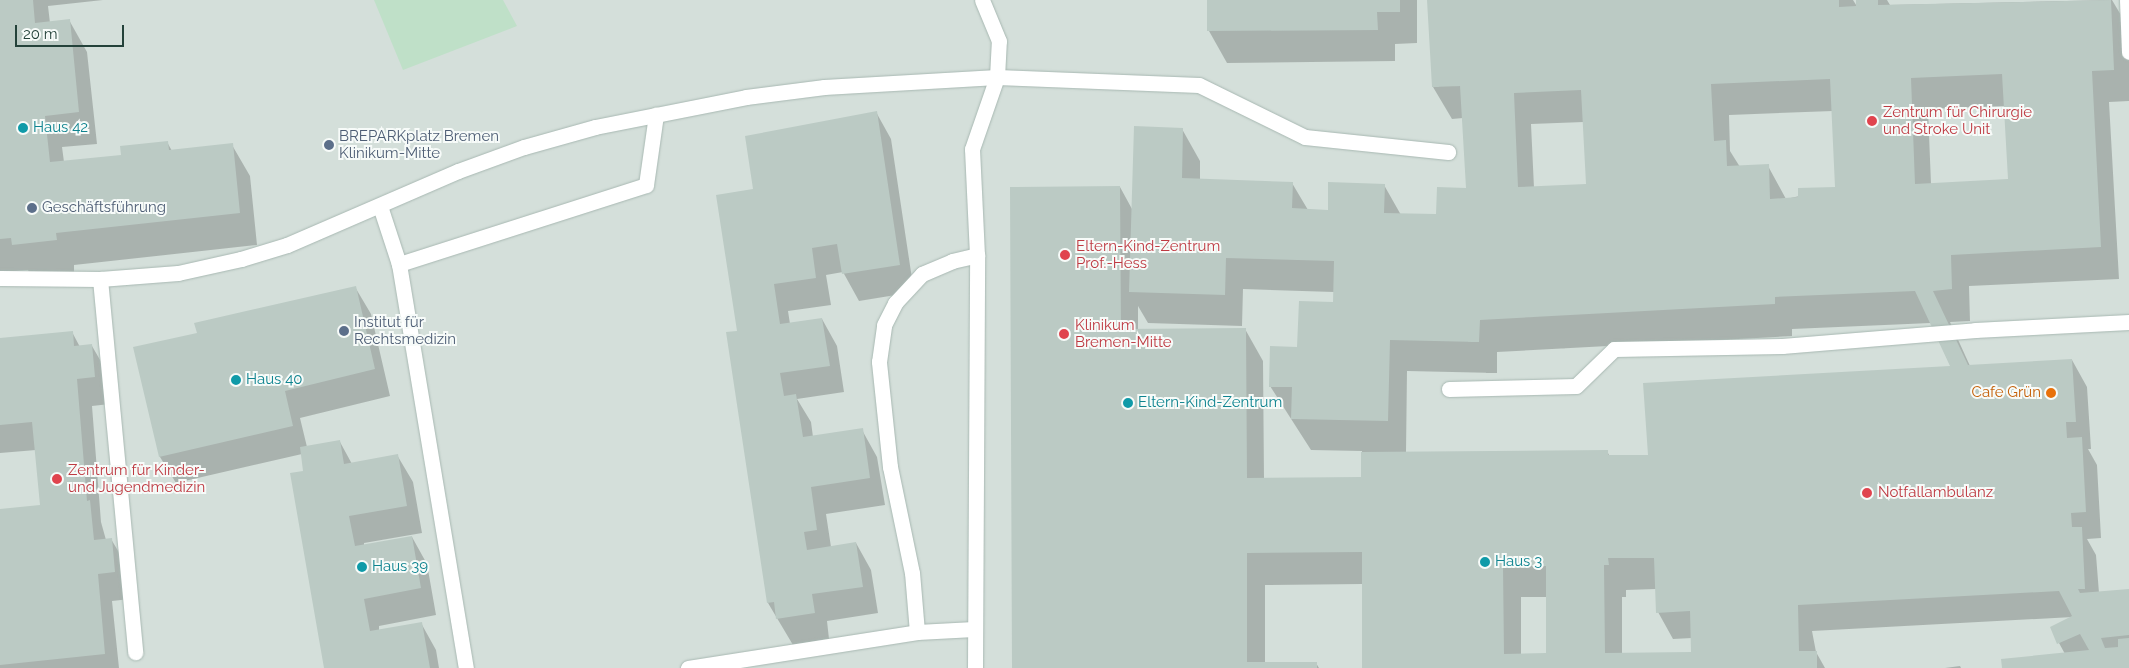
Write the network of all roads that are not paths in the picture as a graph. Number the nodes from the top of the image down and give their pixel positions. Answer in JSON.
{"nodes":[{"id":1,"x":982,"y":0,"type":"edge"},
{"id":2,"x":2128,"y":0,"type":"edge"},
{"id":3,"x":2129,"y":52,"type":"edge"},
{"id":4,"x":996,"y":77,"type":"junction"},
{"id":5,"x":656,"y":115,"type":"junction"},
{"id":6,"x":1448,"y":152,"type":"dead end"},
{"id":7,"x":380,"y":206,"type":"junction"},
{"id":8,"x":977,"y":255,"type":"junction"},
{"id":9,"x":398,"y":264,"type":"junction"},
{"id":10,"x":0,"y":278,"type":"edge"},
{"id":11,"x":100,"y":279,"type":"junction"},
{"id":12,"x":2129,"y":322,"type":"edge"},
{"id":13,"x":1449,"y":390,"type":"dead end"},
{"id":14,"x":974,"y":629,"type":"junction"},
{"id":15,"x":917,"y":632,"type":"junction"},
{"id":16,"x":135,"y":652,"type":"dead end"},
{"id":17,"x":466,"y":668,"type":"edge"},
{"id":18,"x":688,"y":668,"type":"edge"},
{"id":19,"x":975,"y":668,"type":"edge"}],
"edges":[{"from":1,"to":4,"type":"lane"},
{"from":2,"to":3,"type":"lane"},
{"from":4,"to":5,"type":"lane"},
{"from":4,"to":6,"type":"lane"},
{"from":4,"to":8,"type":"lane"},
{"from":5,"to":7,"type":"lane"},
{"from":5,"to":9,"type":"lane"},
{"from":7,"to":9,"type":"lane"},
{"from":7,"to":11,"type":"lane"},
{"from":8,"to":14,"type":"lane"},
{"from":8,"to":15,"type":"lane"},
{"from":9,"to":17,"type":"lane"},
{"from":10,"to":11,"type":"lane"},
{"from":11,"to":16,"type":"lane"},
{"from":12,"to":13,"type":"lane"},
{"from":14,"to":15,"type":"lane"},
{"from":14,"to":19,"type":"lane"},
{"from":15,"to":18,"type":"lane"}]}
